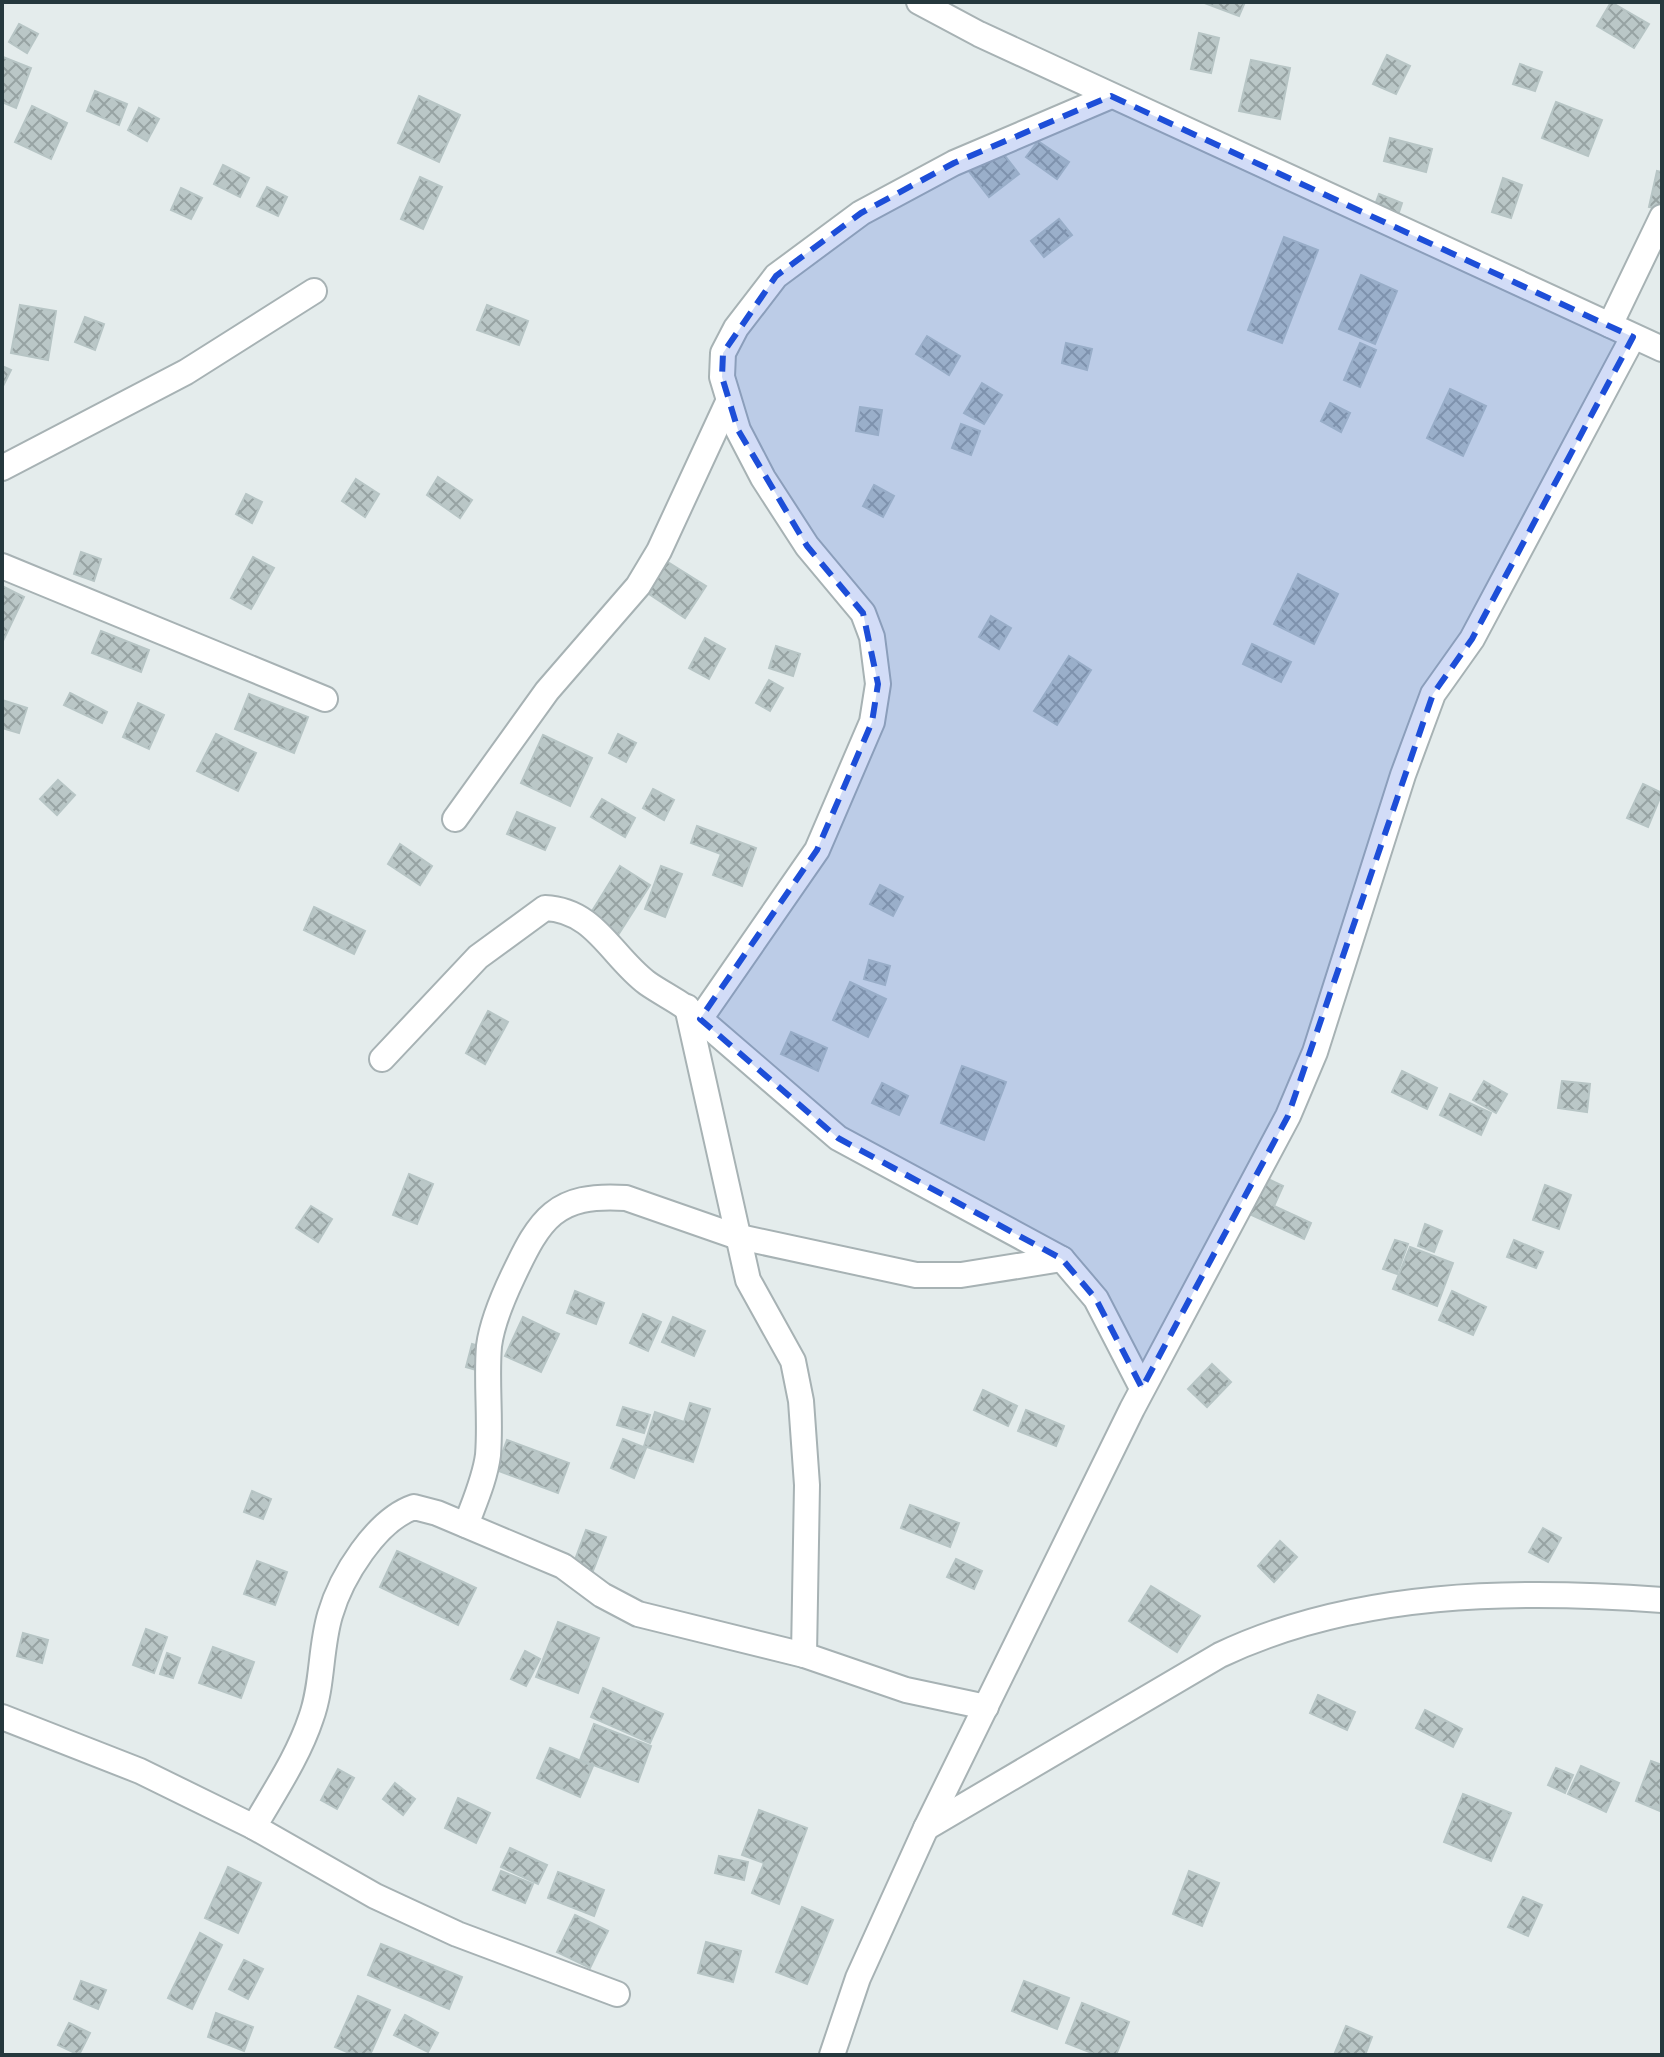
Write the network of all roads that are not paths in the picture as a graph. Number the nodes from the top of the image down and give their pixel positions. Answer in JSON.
{"nodes":[{"id":1,"x":919,"y":2,"type":"edge"},
{"id":2,"x":1111,"y":96,"type":"junction"},
{"id":3,"x":1662,"y":217,"type":"edge"},
{"id":4,"x":314,"y":291,"type":"dead end"},
{"id":5,"x":1610,"y":325,"type":"junction"},
{"id":6,"x":1633,"y":337,"type":"junction"},
{"id":7,"x":1662,"y":349,"type":"edge"},
{"id":8,"x":728,"y":402,"type":"junction"},
{"id":9,"x":2,"y":468,"type":"edge"},
{"id":10,"x":2,"y":566,"type":"edge"},
{"id":11,"x":325,"y":699,"type":"dead end"},
{"id":12,"x":455,"y":819,"type":"dead end"},
{"id":13,"x":694,"y":1013,"type":"junction"},
{"id":14,"x":382,"y":1059,"type":"dead end"},
{"id":15,"x":735,"y":1236,"type":"junction"},
{"id":16,"x":1062,"y":1259,"type":"junction"},
{"id":17,"x":1142,"y":1388,"type":"junction"},
{"id":18,"x":466,"y":1525,"type":"junction"},
{"id":19,"x":1662,"y":1600,"type":"edge"},
{"id":20,"x":804,"y":1655,"type":"junction"},
{"id":21,"x":986,"y":1707,"type":"junction"},
{"id":22,"x":2,"y":1717,"type":"edge"},
{"id":23,"x":254,"y":1827,"type":"junction"},
{"id":24,"x":926,"y":1828,"type":"junction"},
{"id":25,"x":617,"y":1994,"type":"dead end"},
{"id":26,"x":832,"y":2055,"type":"edge"}],
"edges":[{"from":1,"to":2,"type":"street"},
{"from":2,"to":5,"type":"street"},
{"from":2,"to":8,"type":"street"},
{"from":3,"to":5,"type":"street"},
{"from":4,"to":9,"type":"street"},
{"from":5,"to":6,"type":"street"},
{"from":6,"to":7,"type":"street"},
{"from":6,"to":17,"type":"street"},
{"from":8,"to":12,"type":"street"},
{"from":8,"to":13,"type":"street"},
{"from":10,"to":11,"type":"street"},
{"from":13,"to":14,"type":"street"},
{"from":13,"to":15,"type":"street"},
{"from":13,"to":16,"type":"street"},
{"from":15,"to":16,"type":"street"},
{"from":15,"to":18,"type":"street"},
{"from":15,"to":20,"type":"street"},
{"from":16,"to":17,"type":"street"},
{"from":17,"to":21,"type":"street"},
{"from":18,"to":20,"type":"street"},
{"from":18,"to":23,"type":"street"},
{"from":19,"to":24,"type":"street"},
{"from":20,"to":21,"type":"street"},
{"from":21,"to":24,"type":"street"},
{"from":22,"to":23,"type":"street"},
{"from":23,"to":25,"type":"street"},
{"from":24,"to":26,"type":"street"}]}
